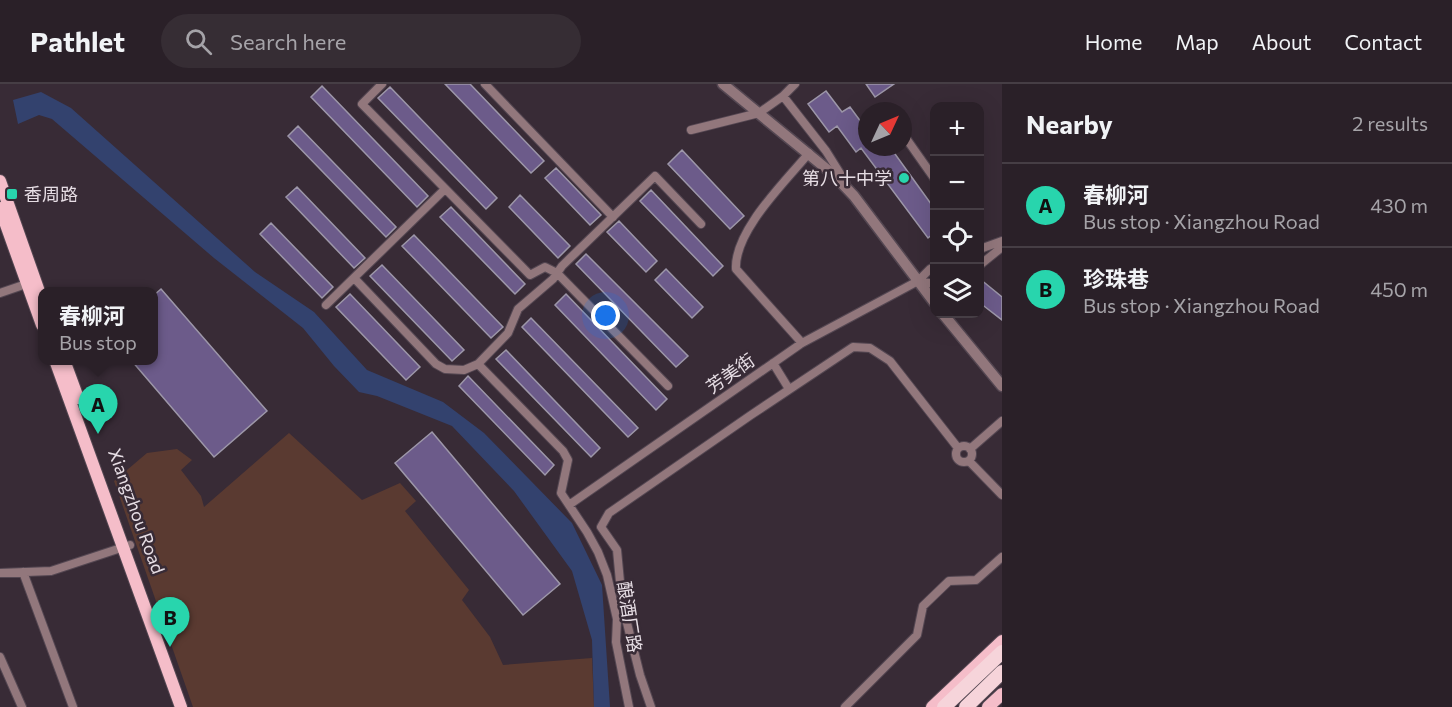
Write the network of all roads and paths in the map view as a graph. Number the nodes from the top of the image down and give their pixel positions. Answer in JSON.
{"nodes":[{"id":1,"x":382,"y":84,"type":"edge"},
{"id":2,"x":485,"y":84,"type":"edge"},
{"id":3,"x":723,"y":84,"type":"edge"},
{"id":4,"x":795,"y":84,"type":"edge"},
{"id":5,"x":783,"y":96,"type":"junction"},
{"id":6,"x":759,"y":113,"type":"junction"},
{"id":7,"x":691,"y":130,"type":"dead end"},
{"id":8,"x":912,"y":147,"type":"edge"},
{"id":9,"x":809,"y":153,"type":"junction"},
{"id":10,"x":930,"y":172,"type":"edge"},
{"id":11,"x":0,"y":182,"type":"edge"},
{"id":12,"x":445,"y":189,"type":"junction"},
{"id":13,"x":854,"y":196,"type":"junction"},
{"id":14,"x":0,"y":208,"type":"edge"},
{"id":15,"x":613,"y":217,"type":"junction"},
{"id":16,"x":701,"y":224,"type":"dead end"},
{"id":17,"x":1002,"y":241,"type":"edge"},
{"id":18,"x":1002,"y":247,"type":"edge"},
{"id":19,"x":984,"y":248,"type":"edge"},
{"id":20,"x":981,"y":264,"type":"edge"},
{"id":21,"x":930,"y":269,"type":"edge"},
{"id":22,"x":557,"y":273,"type":"junction"},
{"id":23,"x":356,"y":279,"type":"junction"},
{"id":24,"x":918,"y":281,"type":"junction"},
{"id":25,"x":31,"y":282,"type":"junction"},
{"id":26,"x":930,"y":283,"type":"edge"},
{"id":27,"x":0,"y":293,"type":"edge"},
{"id":28,"x":38,"y":293,"type":"edge"},
{"id":29,"x":930,"y":297,"type":"edge"},
{"id":30,"x":326,"y":305,"type":"dead end"},
{"id":31,"x":38,"y":309,"type":"edge"},
{"id":32,"x":946,"y":318,"type":"edge"},
{"id":33,"x":802,"y":343,"type":"junction"},
{"id":34,"x":773,"y":363,"type":"junction"},
{"id":35,"x":478,"y":364,"type":"junction"},
{"id":36,"x":57,"y":365,"type":"edge"},
{"id":37,"x":66,"y":365,"type":"edge"},
{"id":38,"x":668,"y":386,"type":"dead end"},
{"id":39,"x":1002,"y":386,"type":"edge"},
{"id":40,"x":789,"y":389,"type":"junction"},
{"id":41,"x":1002,"y":421,"type":"edge"},
{"id":42,"x":958,"y":448,"type":"junction"},
{"id":43,"x":970,"y":449,"type":"junction"},
{"id":44,"x":969,"y":461,"type":"junction"},
{"id":45,"x":1002,"y":495,"type":"edge"},
{"id":46,"x":569,"y":506,"type":"junction"},
{"id":47,"x":127,"y":546,"type":"junction"},
{"id":48,"x":1002,"y":557,"type":"edge"},
{"id":49,"x":23,"y":572,"type":"junction"},
{"id":50,"x":0,"y":573,"type":"edge"},
{"id":51,"x":1002,"y":641,"type":"edge"},
{"id":52,"x":1002,"y":652,"type":"edge"},
{"id":53,"x":0,"y":657,"type":"edge"},
{"id":54,"x":1002,"y":662,"type":"edge"},
{"id":55,"x":1002,"y":672,"type":"edge"},
{"id":56,"x":1002,"y":683,"type":"edge"},
{"id":57,"x":1002,"y":694,"type":"edge"},
{"id":58,"x":22,"y":707,"type":"edge"},
{"id":59,"x":73,"y":707,"type":"edge"},
{"id":60,"x":181,"y":707,"type":"edge"},
{"id":61,"x":189,"y":707,"type":"edge"},
{"id":62,"x":629,"y":707,"type":"edge"},
{"id":63,"x":651,"y":707,"type":"edge"},
{"id":64,"x":845,"y":707,"type":"edge"},
{"id":65,"x":932,"y":707,"type":"edge"},
{"id":66,"x":944,"y":707,"type":"edge"},
{"id":67,"x":955,"y":707,"type":"edge"},
{"id":68,"x":966,"y":707,"type":"edge"},
{"id":69,"x":977,"y":707,"type":"edge"},
{"id":70,"x":988,"y":707,"type":"edge"}],
"edges":[{"from":1,"to":12,"type":"street"},
{"from":2,"to":15,"type":"street"},
{"from":3,"to":6,"type":"street"},
{"from":4,"to":5,"type":"street"},
{"from":5,"to":6,"type":"street"},
{"from":5,"to":13,"type":"street"},
{"from":6,"to":7,"type":"street"},
{"from":6,"to":9,"type":"street"},
{"from":8,"to":10,"type":"street"},
{"from":9,"to":13,"type":"street"},
{"from":9,"to":33,"type":"street"},
{"from":11,"to":25,"type":"main road"},
{"from":12,"to":22,"type":"street"},
{"from":12,"to":23,"type":"street"},
{"from":13,"to":24,"type":"street"},
{"from":14,"to":25,"type":"main road"},
{"from":15,"to":16,"type":"street"},
{"from":15,"to":22,"type":"street"},
{"from":17,"to":19,"type":"street"},
{"from":18,"to":20,"type":"street"},
{"from":21,"to":24,"type":"street","name":"芳美街"},
{"from":22,"to":35,"type":"street"},
{"from":22,"to":38,"type":"street"},
{"from":23,"to":30,"type":"street"},
{"from":23,"to":35,"type":"street"},
{"from":24,"to":26,"type":"street"},
{"from":24,"to":29,"type":"street"},
{"from":24,"to":33,"type":"street","name":"芳美街"},
{"from":25,"to":27,"type":"street"},
{"from":25,"to":28,"type":"main road"},
{"from":25,"to":31,"type":"main road"},
{"from":32,"to":39,"type":"street"},
{"from":33,"to":34,"type":"street","name":"芳美街"},
{"from":34,"to":40,"type":"street"},
{"from":34,"to":46,"type":"street","name":"芳美街"},
{"from":35,"to":46,"type":"street"},
{"from":36,"to":47,"type":"main road","name":"Xiangzhou Road"},
{"from":37,"to":47,"type":"main road","name":"Xiangzhou Road"},
{"from":40,"to":42,"type":"street"},
{"from":40,"to":63,"type":"street"},
{"from":41,"to":43,"type":"street"},
{"from":42,"to":43,"type":"street"},
{"from":42,"to":44,"type":"street"},
{"from":43,"to":44,"type":"street"},
{"from":44,"to":45,"type":"street"},
{"from":46,"to":62,"type":"street","name":"酿酒厂路"},
{"from":47,"to":49,"type":"street"},
{"from":47,"to":60,"type":"main road","name":"Xiangzhou Road"},
{"from":47,"to":61,"type":"main road","name":"Xiangzhou Road"},
{"from":48,"to":64,"type":"street"},
{"from":49,"to":50,"type":"street"},
{"from":49,"to":59,"type":"street"},
{"from":51,"to":65,"type":"main road"},
{"from":52,"to":66,"type":"highway"},
{"from":53,"to":58,"type":"street"},
{"from":54,"to":67,"type":"highway"},
{"from":55,"to":68,"type":"highway"},
{"from":56,"to":69,"type":"highway"},
{"from":57,"to":70,"type":"main road"}]}
